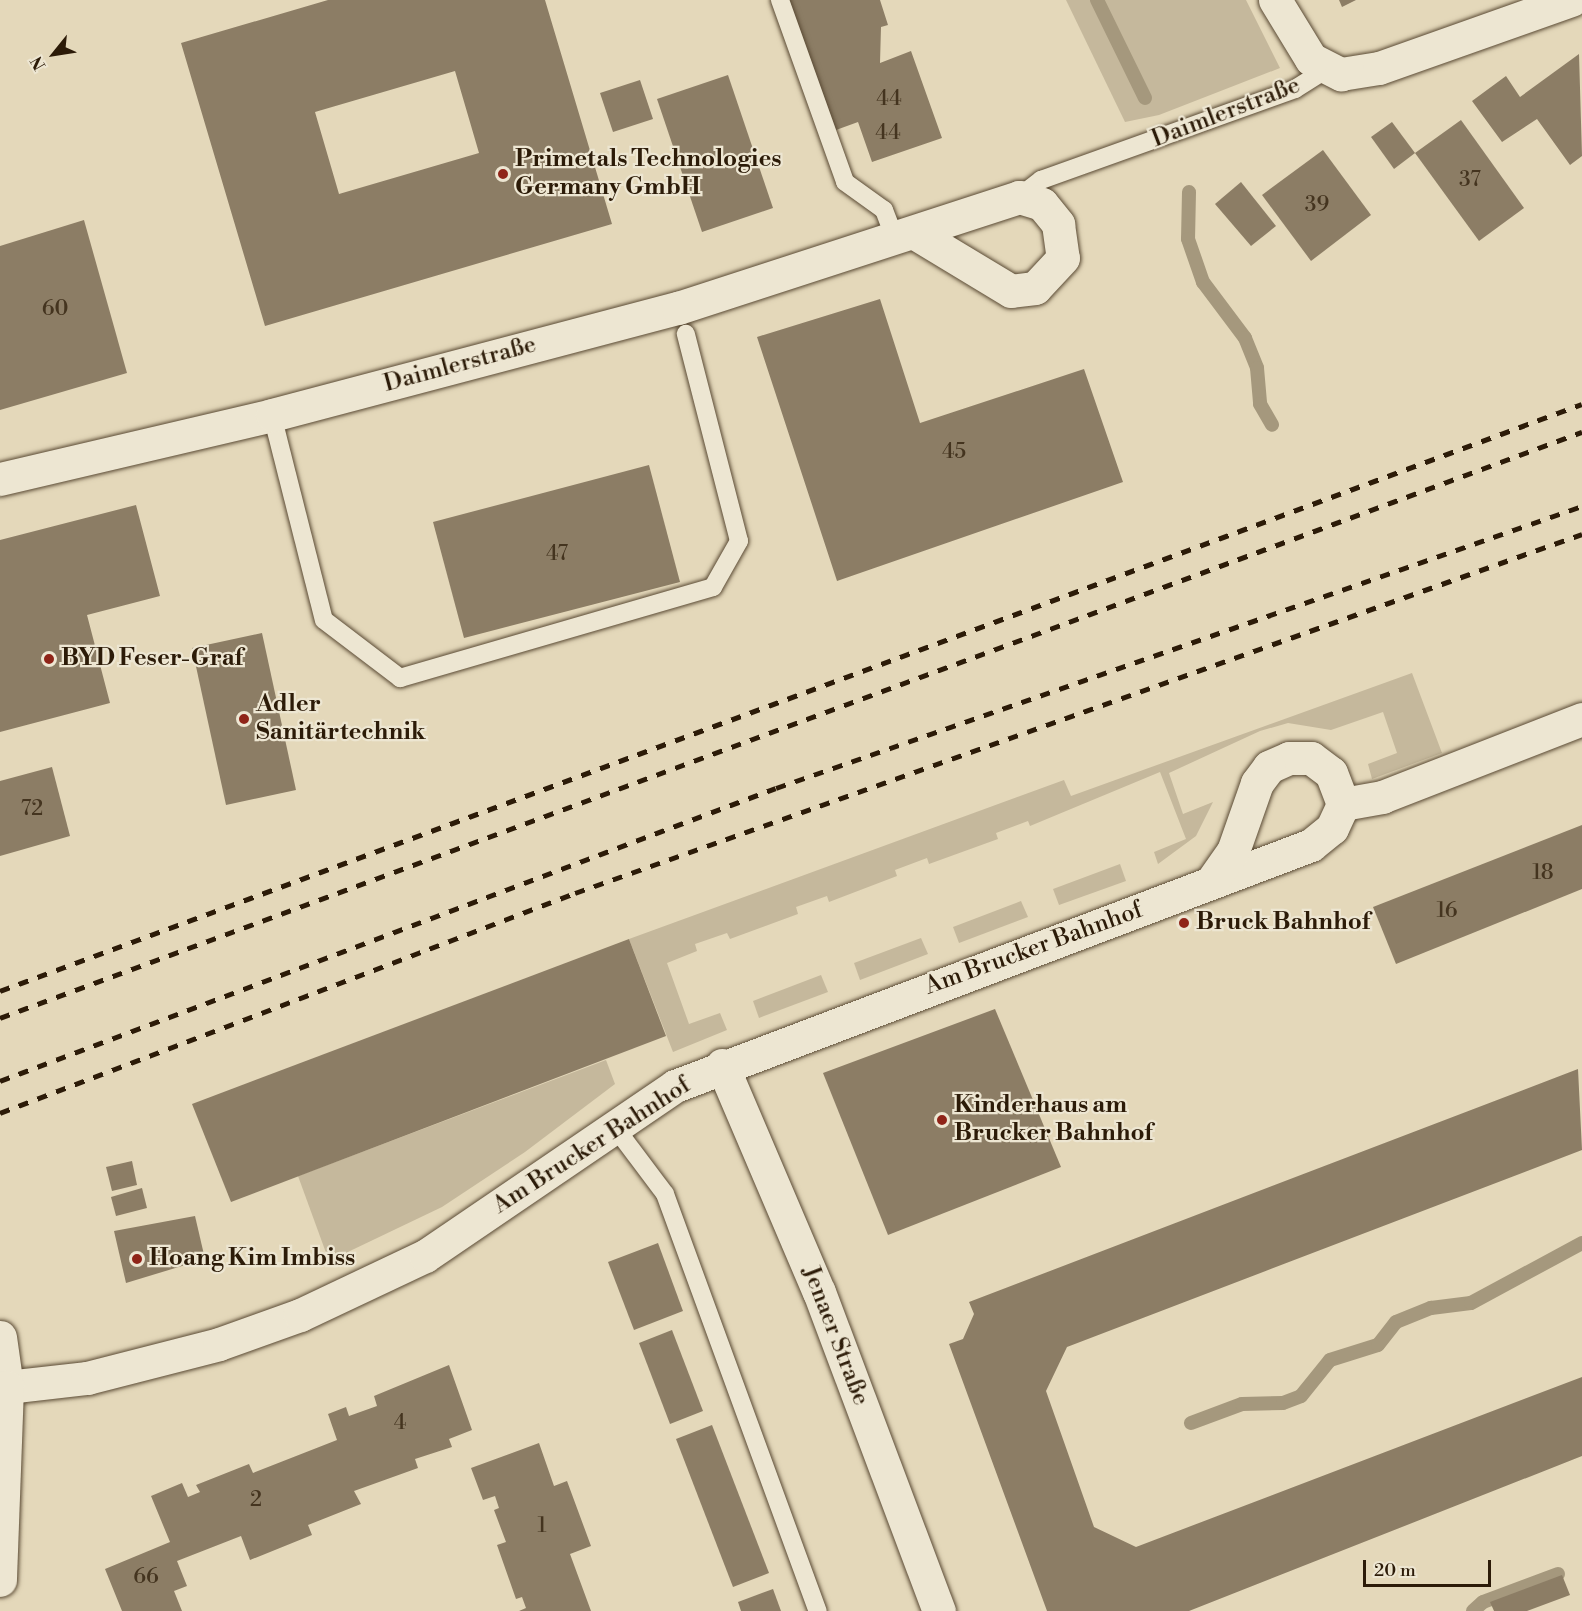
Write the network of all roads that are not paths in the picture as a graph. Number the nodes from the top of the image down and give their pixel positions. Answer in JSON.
{"nodes":[{"id":1,"x":780,"y":0,"type":"edge"},
{"id":2,"x":1275,"y":0,"type":"edge"},
{"id":3,"x":1571,"y":0,"type":"edge"},
{"id":4,"x":1326,"y":70,"type":"junction"},
{"id":5,"x":1019,"y":197,"type":"junction"},
{"id":6,"x":905,"y":236,"type":"junction"},
{"id":7,"x":686,"y":334,"type":"dead end"},
{"id":8,"x":272,"y":415,"type":"junction"},
{"id":9,"x":0,"y":478,"type":"edge"},
{"id":10,"x":1582,"y":719,"type":"edge"},
{"id":11,"x":1342,"y":804,"type":"junction"},
{"id":12,"x":1212,"y":881,"type":"junction"},
{"id":13,"x":722,"y":1065,"type":"junction"},
{"id":14,"x":614,"y":1125,"type":"junction"},
{"id":15,"x":0,"y":1337,"type":"edge"},
{"id":16,"x":7,"y":1387,"type":"junction"},
{"id":17,"x":0,"y":1580,"type":"edge"},
{"id":18,"x":818,"y":1611,"type":"edge"},
{"id":19,"x":939,"y":1611,"type":"edge"}],
"edges":[{"from":1,"to":6,"type":"lane"},
{"from":2,"to":4,"type":"street"},
{"from":3,"to":4,"type":"street","name":"Daimlerstraße"},
{"from":4,"to":5,"type":"lane","name":"Daimlerstraße"},
{"from":5,"to":6,"type":"street","name":"Daimlerstraße"},
{"from":5,"to":6,"type":"street"},
{"from":6,"to":8,"type":"street","name":"Daimlerstraße"},
{"from":7,"to":8,"type":"lane"},
{"from":8,"to":9,"type":"street","name":"Daimlerstraße"},
{"from":10,"to":11,"type":"street"},
{"from":11,"to":12,"type":"street","name":"Am Brucker Bahnhof"},
{"from":11,"to":12,"type":"street"},
{"from":12,"to":13,"type":"street","name":"Am Brucker Bahnhof"},
{"from":13,"to":14,"type":"street","name":"Am Brucker Bahnhof"},
{"from":13,"to":19,"type":"street","name":"Jenaer Straße"},
{"from":14,"to":16,"type":"street","name":"Am Brucker Bahnhof"},
{"from":14,"to":18,"type":"lane"},
{"from":15,"to":16,"type":"street"},
{"from":16,"to":17,"type":"street"}]}
